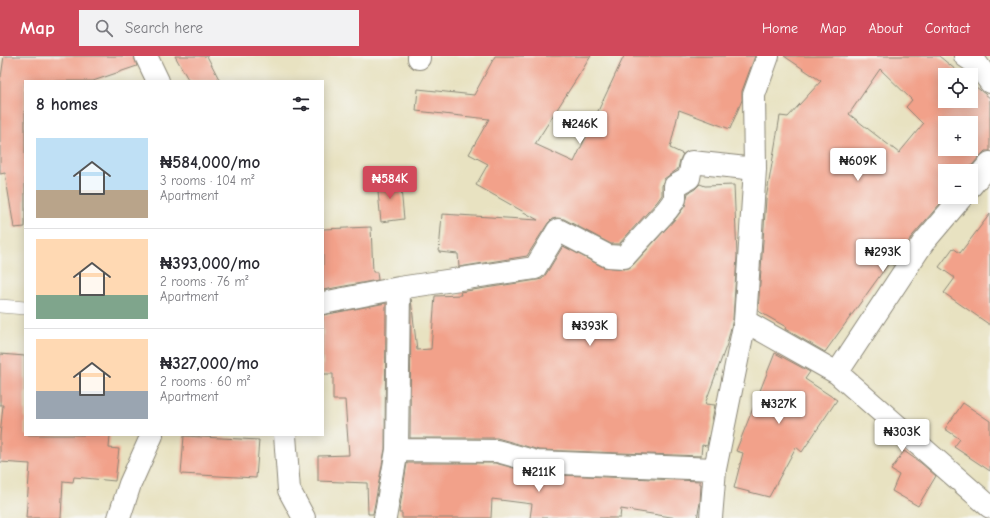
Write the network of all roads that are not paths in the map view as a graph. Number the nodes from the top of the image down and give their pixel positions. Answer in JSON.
{"nodes":[{"id":1,"x":146,"y":56,"type":"edge"},
{"id":2,"x":768,"y":56,"type":"edge"},
{"id":3,"x":975,"y":59,"type":"edge"},
{"id":4,"x":158,"y":80,"type":"edge"},
{"id":5,"x":990,"y":82,"type":"edge"},
{"id":6,"x":990,"y":163,"type":"edge"},
{"id":7,"x":755,"y":169,"type":"junction"},
{"id":8,"x":978,"y":178,"type":"edge"},
{"id":9,"x":956,"y":204,"type":"edge"},
{"id":10,"x":399,"y":288,"type":"junction"},
{"id":11,"x":324,"y":303,"type":"edge"},
{"id":12,"x":0,"y":306,"type":"edge"},
{"id":13,"x":24,"y":308,"type":"edge"},
{"id":14,"x":745,"y":321,"type":"junction"},
{"id":15,"x":837,"y":373,"type":"junction"},
{"id":16,"x":152,"y":436,"type":"edge"},
{"id":17,"x":285,"y":436,"type":"edge"},
{"id":18,"x":397,"y":450,"type":"junction"},
{"id":19,"x":715,"y":469,"type":"junction"},
{"id":20,"x":990,"y":507,"type":"edge"},
{"id":21,"x":119,"y":518,"type":"edge"},
{"id":22,"x":304,"y":518,"type":"edge"},
{"id":23,"x":385,"y":518,"type":"edge"},
{"id":24,"x":711,"y":518,"type":"edge"}],
"edges":[{"from":1,"to":4,"type":"street"},
{"from":2,"to":7,"type":"street"},
{"from":3,"to":5,"type":"street"},
{"from":6,"to":8,"type":"street"},
{"from":7,"to":10,"type":"street"},
{"from":7,"to":14,"type":"street"},
{"from":9,"to":15,"type":"street"},
{"from":10,"to":11,"type":"street"},
{"from":10,"to":18,"type":"street"},
{"from":12,"to":13,"type":"lane"},
{"from":14,"to":15,"type":"street"},
{"from":14,"to":19,"type":"street"},
{"from":15,"to":20,"type":"street"},
{"from":16,"to":21,"type":"street"},
{"from":17,"to":22,"type":"street"},
{"from":18,"to":19,"type":"street"},
{"from":18,"to":23,"type":"street"},
{"from":19,"to":24,"type":"street"}]}
